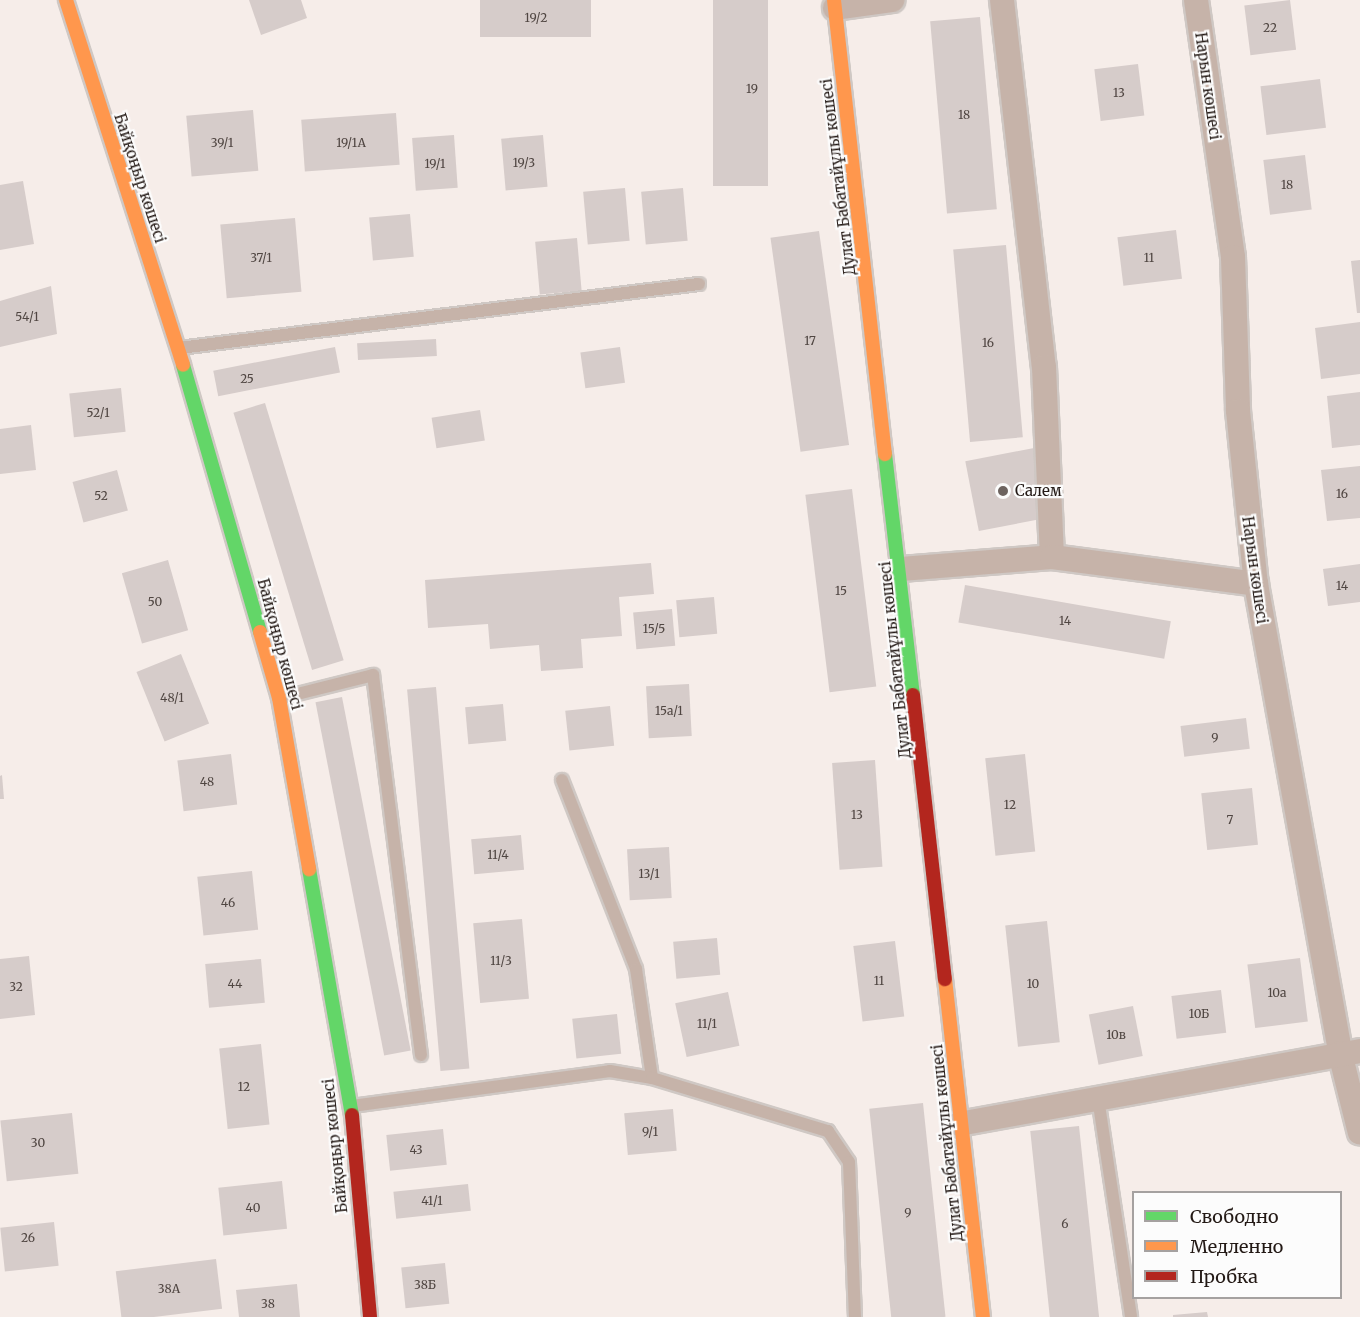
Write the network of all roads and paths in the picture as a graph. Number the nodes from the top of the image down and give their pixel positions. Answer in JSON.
{"nodes":[{"id":1,"x":66,"y":0,"type":"edge"},
{"id":2,"x":892,"y":0,"type":"edge"},
{"id":3,"x":1002,"y":0,"type":"edge"},
{"id":4,"x":1196,"y":0,"type":"edge"},
{"id":5,"x":835,"y":4,"type":"edge"},
{"id":6,"x":699,"y":284,"type":"dead end"},
{"id":7,"x":178,"y":349,"type":"junction"},
{"id":8,"x":1052,"y":557,"type":"junction"},
{"id":9,"x":901,"y":569,"type":"junction"},
{"id":10,"x":1256,"y":584,"type":"junction"},
{"id":11,"x":279,"y":698,"type":"junction"},
{"id":12,"x":562,"y":780,"type":"dead end"},
{"id":13,"x":1350,"y":1052,"type":"edge"},
{"id":14,"x":421,"y":1055,"type":"dead end"},
{"id":15,"x":652,"y":1078,"type":"junction"},
{"id":16,"x":1098,"y":1098,"type":"junction"},
{"id":17,"x":351,"y":1106,"type":"junction"},
{"id":18,"x":959,"y":1124,"type":"junction"},
{"id":19,"x":1360,"y":1133,"type":"edge"},
{"id":20,"x":370,"y":1317,"type":"edge"},
{"id":21,"x":855,"y":1317,"type":"edge"},
{"id":22,"x":983,"y":1317,"type":"edge"},
{"id":23,"x":1131,"y":1317,"type":"edge"}],
"edges":[{"from":1,"to":7,"type":"street","name":"Байқоңыр көшесі"},
{"from":2,"to":5,"type":"street"},
{"from":3,"to":8,"type":"street"},
{"from":4,"to":10,"type":"street","name":"Нарын көшесі"},
{"from":5,"to":9,"type":"street","name":"Дулат Бабатайұлы көшесі"},
{"from":6,"to":7,"type":"lane"},
{"from":7,"to":11,"type":"street","name":"Байқоңыр көшесі"},
{"from":8,"to":9,"type":"street"},
{"from":8,"to":10,"type":"street"},
{"from":9,"to":18,"type":"street","name":"Дулат Бабатайұлы көшесі"},
{"from":10,"to":13,"type":"street","name":"Нарын көшесі"},
{"from":11,"to":14,"type":"lane"},
{"from":11,"to":17,"type":"street","name":"Байқоңыр көшесі"},
{"from":12,"to":15,"type":"lane"},
{"from":13,"to":16,"type":"street"},
{"from":13,"to":19,"type":"street","name":"Нарын көшесі"},
{"from":15,"to":17,"type":"lane"},
{"from":15,"to":21,"type":"lane"},
{"from":16,"to":18,"type":"street"},
{"from":16,"to":23,"type":"lane"},
{"from":17,"to":20,"type":"street","name":"Байқоңыр көшесі"},
{"from":18,"to":22,"type":"street","name":"Дулат Бабатайұлы көшесі"}]}
